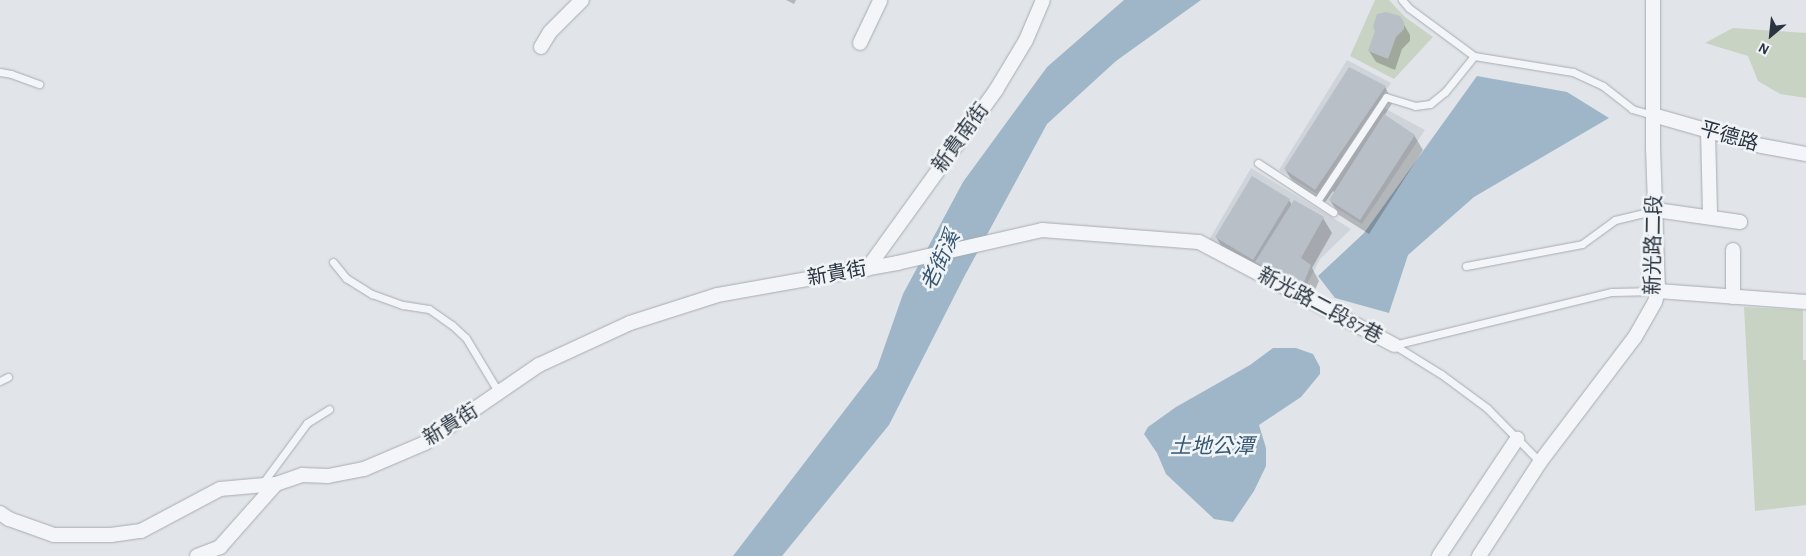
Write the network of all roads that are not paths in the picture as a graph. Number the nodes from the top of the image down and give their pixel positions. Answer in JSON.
{"nodes":[{"id":1,"x":582,"y":0,"type":"edge"},
{"id":2,"x":880,"y":0,"type":"edge"},
{"id":3,"x":1042,"y":0,"type":"edge"},
{"id":4,"x":1402,"y":0,"type":"edge"},
{"id":5,"x":1653,"y":0,"type":"edge"},
{"id":6,"x":860,"y":43,"type":"dead end"},
{"id":7,"x":540,"y":48,"type":"dead end"},
{"id":8,"x":1474,"y":56,"type":"junction"},
{"id":9,"x":0,"y":72,"type":"edge"},
{"id":10,"x":39,"y":84,"type":"dead end"},
{"id":11,"x":1653,"y":115,"type":"junction"},
{"id":12,"x":1708,"y":131,"type":"junction"},
{"id":13,"x":1806,"y":154,"type":"edge"},
{"id":14,"x":1258,"y":163,"type":"dead end"},
{"id":15,"x":1317,"y":201,"type":"junction"},
{"id":16,"x":1656,"y":210,"type":"junction"},
{"id":17,"x":1333,"y":212,"type":"dead end"},
{"id":18,"x":1710,"y":212,"type":"dead end"},
{"id":19,"x":1740,"y":222,"type":"dead end"},
{"id":20,"x":1733,"y":250,"type":"dead end"},
{"id":21,"x":333,"y":262,"type":"dead end"},
{"id":22,"x":897,"y":263,"type":"joint"},
{"id":23,"x":1466,"y":266,"type":"dead end"},
{"id":24,"x":867,"y":269,"type":"junction"},
{"id":25,"x":1658,"y":291,"type":"junction"},
{"id":26,"x":1733,"y":297,"type":"junction"},
{"id":27,"x":1806,"y":302,"type":"edge"},
{"id":28,"x":1394,"y":345,"type":"junction"},
{"id":29,"x":8,"y":378,"type":"dead end"},
{"id":30,"x":0,"y":381,"type":"edge"},
{"id":31,"x":499,"y":393,"type":"junction"},
{"id":32,"x":329,"y":409,"type":"dead end"},
{"id":33,"x":1517,"y":439,"type":"junction"},
{"id":34,"x":1540,"y":462,"type":"junction"},
{"id":35,"x":276,"y":484,"type":"junction"},
{"id":36,"x":261,"y":485,"type":"junction"},
{"id":37,"x":0,"y":513,"type":"edge"},
{"id":38,"x":197,"y":556,"type":"edge"},
{"id":39,"x":1439,"y":556,"type":"edge"},
{"id":40,"x":1479,"y":556,"type":"edge"}],
"edges":[{"from":1,"to":7,"type":"street"},
{"from":2,"to":6,"type":"street"},
{"from":3,"to":24,"type":"street","name":"新貴南街"},
{"from":4,"to":8,"type":"lane"},
{"from":5,"to":11,"type":"street","name":"新光路二段"},
{"from":8,"to":11,"type":"lane"},
{"from":8,"to":15,"type":"lane"},
{"from":9,"to":10,"type":"lane"},
{"from":11,"to":12,"type":"street","name":"平德路"},
{"from":11,"to":16,"type":"street","name":"新光路二段"},
{"from":12,"to":13,"type":"street","name":"平德路"},
{"from":12,"to":18,"type":"street"},
{"from":14,"to":15,"type":"lane"},
{"from":15,"to":17,"type":"lane"},
{"from":16,"to":19,"type":"street"},
{"from":16,"to":23,"type":"lane"},
{"from":16,"to":25,"type":"street","name":"新光路二段"},
{"from":20,"to":26,"type":"street"},
{"from":21,"to":31,"type":"lane"},
{"from":22,"to":24,"type":"street","name":"新貴街"},
{"from":22,"to":28,"type":"street","name":"新光路二段87巷"},
{"from":24,"to":31,"type":"street","name":"新貴街"},
{"from":25,"to":26,"type":"street"},
{"from":25,"to":28,"type":"lane","name":"新光路二段87巷"},
{"from":25,"to":34,"type":"street","name":"新光路二段"},
{"from":26,"to":27,"type":"street"},
{"from":28,"to":33,"type":"lane"},
{"from":29,"to":30,"type":"lane"},
{"from":31,"to":35,"type":"street","name":"新貴街"},
{"from":32,"to":36,"type":"lane"},
{"from":33,"to":34,"type":"lane"},
{"from":33,"to":39,"type":"street"},
{"from":34,"to":40,"type":"street","name":"新光路二段"},
{"from":35,"to":36,"type":"street","name":"新貴街"},
{"from":35,"to":38,"type":"street"},
{"from":36,"to":37,"type":"street","name":"新貴街"}]}
